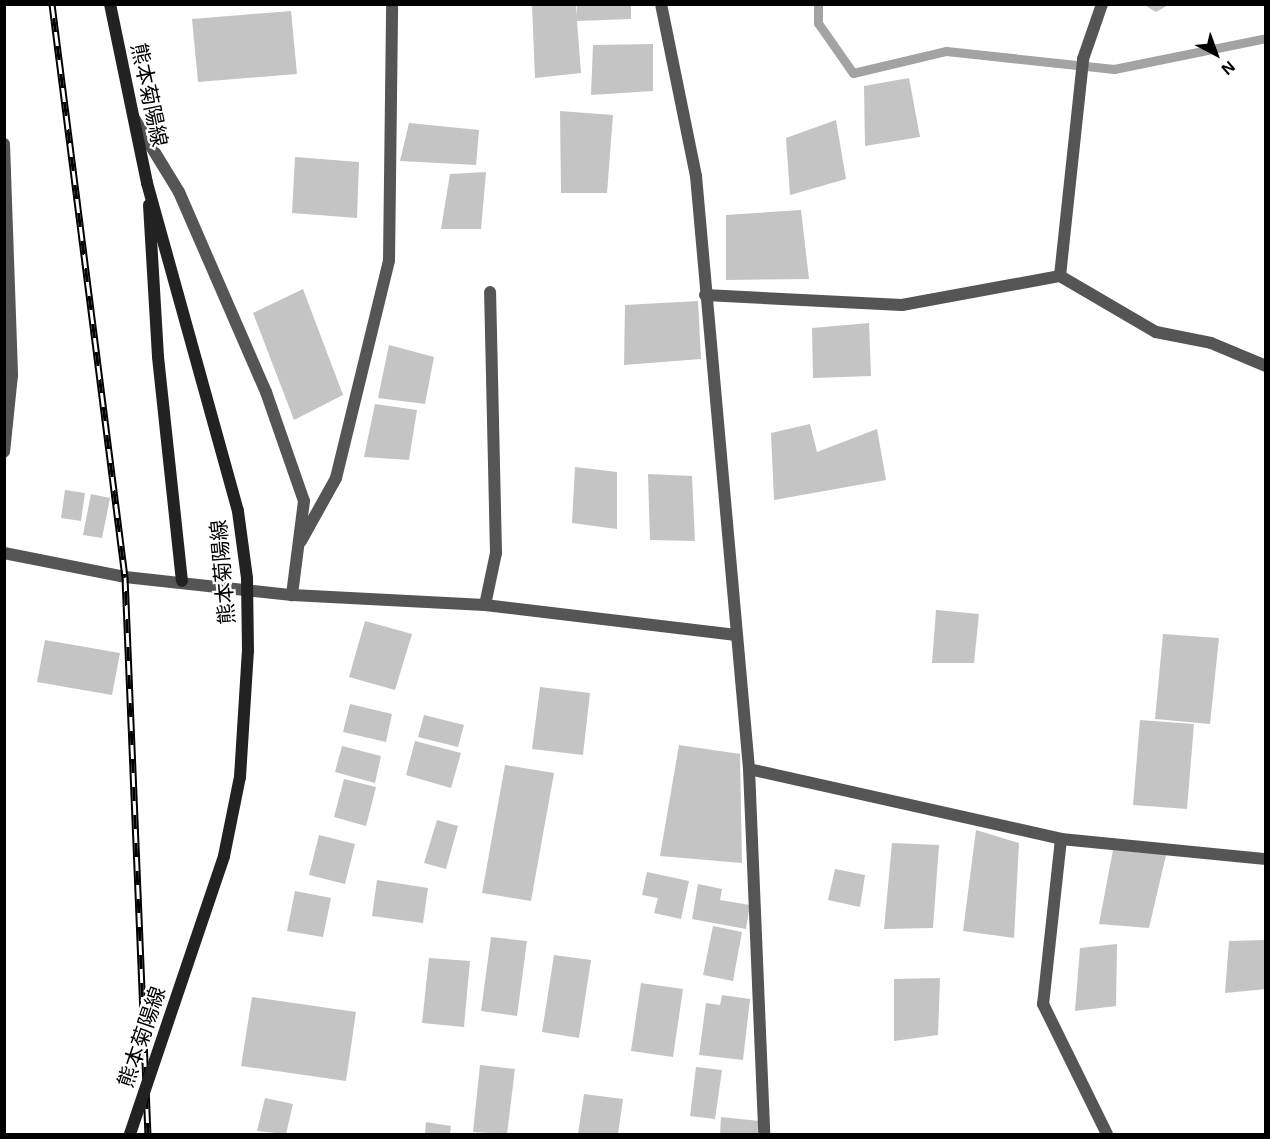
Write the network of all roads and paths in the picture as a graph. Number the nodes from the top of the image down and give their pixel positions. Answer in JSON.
{"nodes":[{"id":1,"x":110,"y":4,"type":"edge"},
{"id":2,"x":392,"y":4,"type":"edge"},
{"id":3,"x":662,"y":4,"type":"edge"},
{"id":4,"x":1102,"y":4,"type":"edge"},
{"id":5,"x":134,"y":119,"type":"junction"},
{"id":6,"x":4,"y":144,"type":"edge"},
{"id":7,"x":147,"y":183,"type":"junction"},
{"id":8,"x":1060,"y":276,"type":"junction"},
{"id":9,"x":490,"y":292,"type":"dead end"},
{"id":10,"x":705,"y":295,"type":"junction"},
{"id":11,"x":1266,"y":366,"type":"edge"},
{"id":12,"x":4,"y":452,"type":"edge"},
{"id":13,"x":301,"y":541,"type":"junction"},
{"id":14,"x":4,"y":553,"type":"edge"},
{"id":15,"x":182,"y":580,"type":"junction"},
{"id":16,"x":292,"y":595,"type":"junction"},
{"id":17,"x":485,"y":605,"type":"junction"},
{"id":18,"x":736,"y":635,"type":"junction"},
{"id":19,"x":748,"y":769,"type":"junction"},
{"id":20,"x":1061,"y":839,"type":"junction"},
{"id":21,"x":1266,"y":859,"type":"edge"},
{"id":22,"x":130,"y":1134,"type":"edge"},
{"id":23,"x":764,"y":1134,"type":"edge"},
{"id":24,"x":1107,"y":1134,"type":"edge"}],
"edges":[{"from":1,"to":5,"type":"main road","name":"熊本菊陽線"},
{"from":2,"to":13,"type":"street"},
{"from":3,"to":10,"type":"street"},
{"from":4,"to":8,"type":"street"},
{"from":5,"to":7,"type":"main road","name":"熊本菊陽線"},
{"from":5,"to":13,"type":"street"},
{"from":6,"to":12,"type":"street"},
{"from":7,"to":15,"type":"main road"},
{"from":7,"to":22,"type":"main road","name":"熊本菊陽線","bridge":true},
{"from":8,"to":10,"type":"street"},
{"from":8,"to":11,"type":"street"},
{"from":9,"to":17,"type":"street"},
{"from":10,"to":18,"type":"street"},
{"from":13,"to":16,"type":"street"},
{"from":14,"to":15,"type":"street"},
{"from":15,"to":16,"type":"street"},
{"from":16,"to":17,"type":"street"},
{"from":17,"to":18,"type":"street"},
{"from":18,"to":19,"type":"street"},
{"from":19,"to":20,"type":"street"},
{"from":19,"to":23,"type":"street"},
{"from":20,"to":21,"type":"street"},
{"from":20,"to":24,"type":"street"}]}
